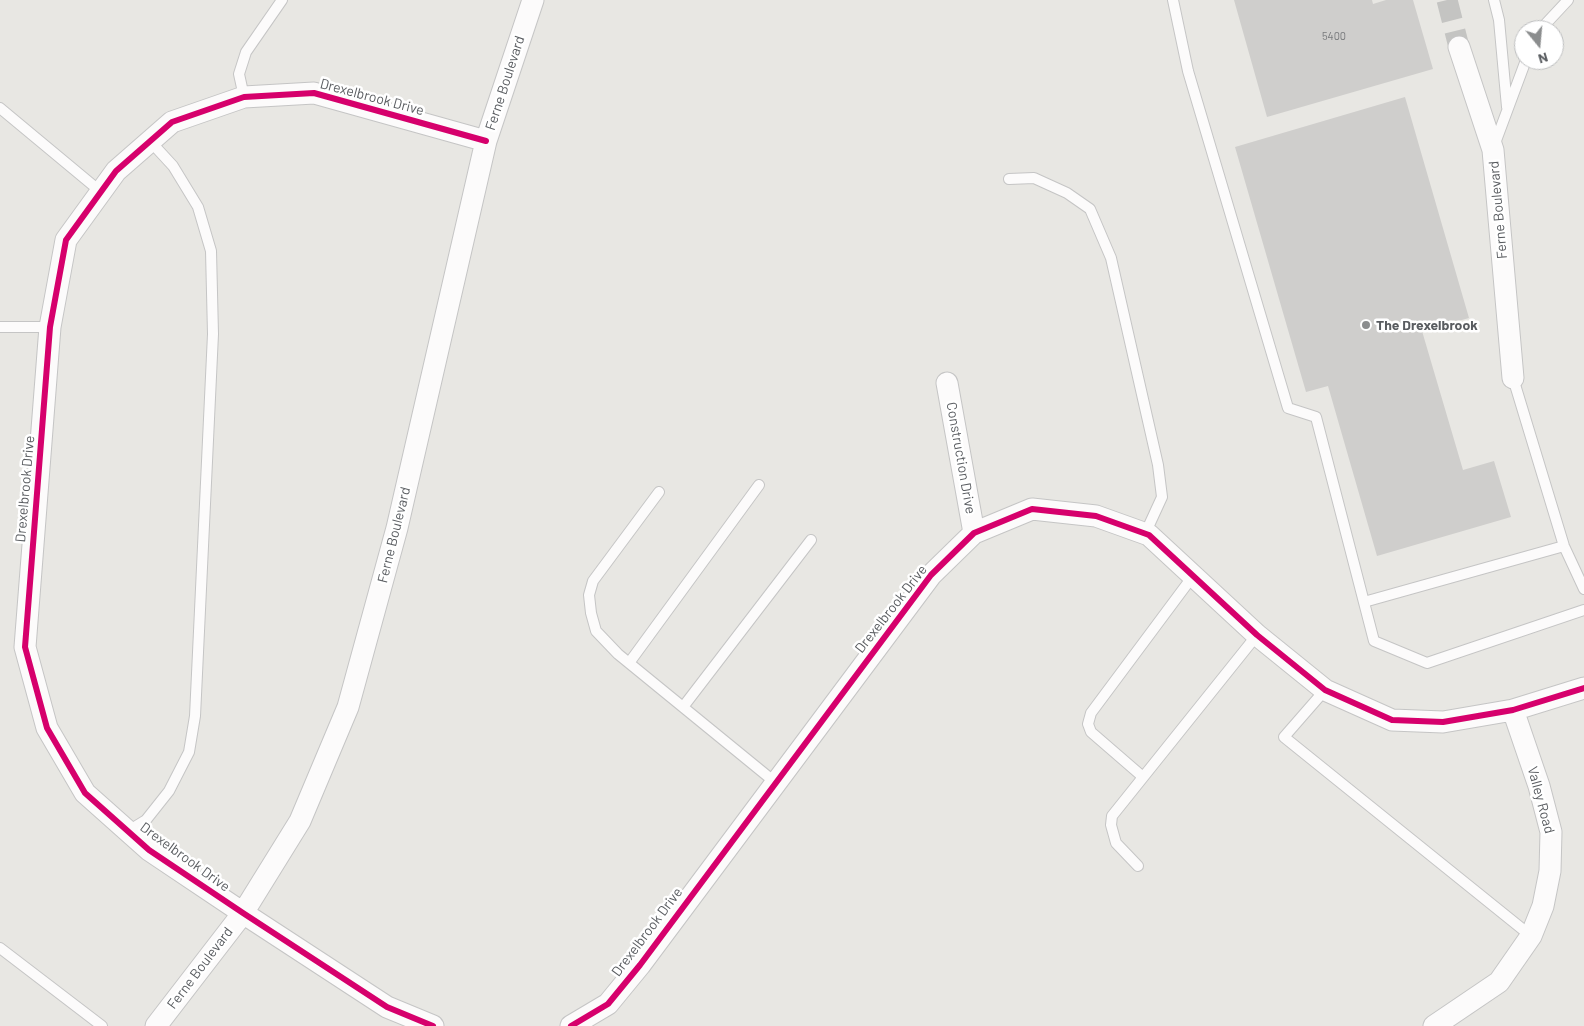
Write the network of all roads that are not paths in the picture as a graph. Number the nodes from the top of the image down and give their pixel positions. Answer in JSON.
{"nodes":[{"id":1,"x":282,"y":0,"type":"edge"},
{"id":2,"x":533,"y":0,"type":"edge"},
{"id":3,"x":1173,"y":0,"type":"edge"},
{"id":4,"x":1494,"y":0,"type":"edge"},
{"id":5,"x":1568,"y":0,"type":"edge"},
{"id":6,"x":1549,"y":20,"type":"edge"},
{"id":7,"x":1459,"y":48,"type":"tunnel mouth"},
{"id":8,"x":1522,"y":70,"type":"edge"},
{"id":9,"x":244,"y":97,"type":"junction"},
{"id":10,"x":1507,"y":107,"type":"junction"},
{"id":11,"x":0,"y":108,"type":"edge"},
{"id":12,"x":150,"y":141,"type":"junction"},
{"id":13,"x":486,"y":141,"type":"junction"},
{"id":14,"x":1493,"y":150,"type":"junction"},
{"id":15,"x":1008,"y":179,"type":"dead end"},
{"id":16,"x":101,"y":192,"type":"junction"},
{"id":17,"x":0,"y":327,"type":"edge"},
{"id":18,"x":50,"y":327,"type":"junction"},
{"id":19,"x":1512,"y":378,"type":"joint"},
{"id":20,"x":947,"y":383,"type":"dead end"},
{"id":21,"x":759,"y":485,"type":"dead end"},
{"id":22,"x":658,"y":492,"type":"dead end"},
{"id":23,"x":974,"y":533,"type":"junction"},
{"id":24,"x":1145,"y":534,"type":"junction"},
{"id":25,"x":812,"y":540,"type":"dead end"},
{"id":26,"x":1564,"y":546,"type":"junction"},
{"id":27,"x":1193,"y":576,"type":"junction"},
{"id":28,"x":1584,"y":589,"type":"edge"},
{"id":29,"x":1364,"y":602,"type":"junction"},
{"id":30,"x":1584,"y":610,"type":"edge"},
{"id":31,"x":1257,"y":635,"type":"junction"},
{"id":32,"x":629,"y":663,"type":"junction"},
{"id":33,"x":1584,"y":688,"type":"edge"},
{"id":34,"x":1326,"y":690,"type":"junction"},
{"id":35,"x":683,"y":707,"type":"junction"},
{"id":36,"x":1513,"y":710,"type":"junction"},
{"id":37,"x":1143,"y":777,"type":"junction"},
{"id":38,"x":776,"y":783,"type":"junction"},
{"id":39,"x":128,"y":830,"type":"junction"},
{"id":40,"x":1138,"y":866,"type":"dead end"},
{"id":41,"x":243,"y":912,"type":"junction"},
{"id":42,"x":1531,"y":936,"type":"junction"},
{"id":43,"x":0,"y":948,"type":"edge"},
{"id":44,"x":425,"y":1025,"type":"edge"},
{"id":45,"x":102,"y":1026,"type":"edge"},
{"id":46,"x":156,"y":1026,"type":"edge"},
{"id":47,"x":571,"y":1026,"type":"edge"},
{"id":48,"x":1434,"y":1026,"type":"edge"}],
"edges":[{"from":1,"to":9,"type":"lane"},
{"from":2,"to":13,"type":"street","name":"Ferne Boulevard"},
{"from":3,"to":29,"type":"lane"},
{"from":4,"to":10,"type":"lane"},
{"from":5,"to":6,"type":"lane"},
{"from":7,"to":14,"type":"street","name":"Ferne Boulevard"},
{"from":8,"to":10,"type":"lane"},
{"from":9,"to":12,"type":"street","name":"Drexelbrook Drive"},
{"from":9,"to":13,"type":"street","name":"Drexelbrook Drive"},
{"from":10,"to":14,"type":"lane"},
{"from":11,"to":16,"type":"lane"},
{"from":12,"to":16,"type":"street","name":"Drexelbrook Drive"},
{"from":12,"to":39,"type":"lane"},
{"from":13,"to":41,"type":"street","name":"Ferne Boulevard"},
{"from":14,"to":19,"type":"street","name":"Ferne Boulevard"},
{"from":15,"to":24,"type":"lane"},
{"from":16,"to":18,"type":"street","name":"Drexelbrook Drive"},
{"from":17,"to":18,"type":"lane"},
{"from":18,"to":39,"type":"street","name":"Drexelbrook Drive"},
{"from":19,"to":26,"type":"lane"},
{"from":20,"to":23,"type":"street","name":"Construction Drive"},
{"from":21,"to":32,"type":"lane"},
{"from":22,"to":32,"type":"lane"},
{"from":23,"to":24,"type":"street","name":"Drexelbrook Drive"},
{"from":23,"to":38,"type":"street","name":"Drexelbrook Drive"},
{"from":24,"to":27,"type":"street","name":"Drexelbrook Drive"},
{"from":25,"to":35,"type":"lane"},
{"from":26,"to":28,"type":"lane"},
{"from":26,"to":29,"type":"lane"},
{"from":27,"to":31,"type":"street","name":"Drexelbrook Drive"},
{"from":27,"to":37,"type":"lane"},
{"from":29,"to":30,"type":"lane"},
{"from":31,"to":34,"type":"street","name":"Drexelbrook Drive"},
{"from":31,"to":37,"type":"lane"},
{"from":32,"to":35,"type":"lane"},
{"from":33,"to":36,"type":"street","name":"Drexelbrook Drive"},
{"from":34,"to":36,"type":"street","name":"Drexelbrook Drive"},
{"from":34,"to":42,"type":"lane"},
{"from":35,"to":38,"type":"lane"},
{"from":36,"to":42,"type":"street","name":"Valley Road"},
{"from":37,"to":40,"type":"lane"},
{"from":38,"to":47,"type":"street","name":"Drexelbrook Drive"},
{"from":39,"to":41,"type":"street","name":"Drexelbrook Drive"},
{"from":41,"to":44,"type":"street","name":"Drexelbrook Drive"},
{"from":41,"to":46,"type":"street","name":"Ferne Boulevard"},
{"from":42,"to":48,"type":"street","name":"Valley Road"},
{"from":43,"to":45,"type":"lane"}]}
